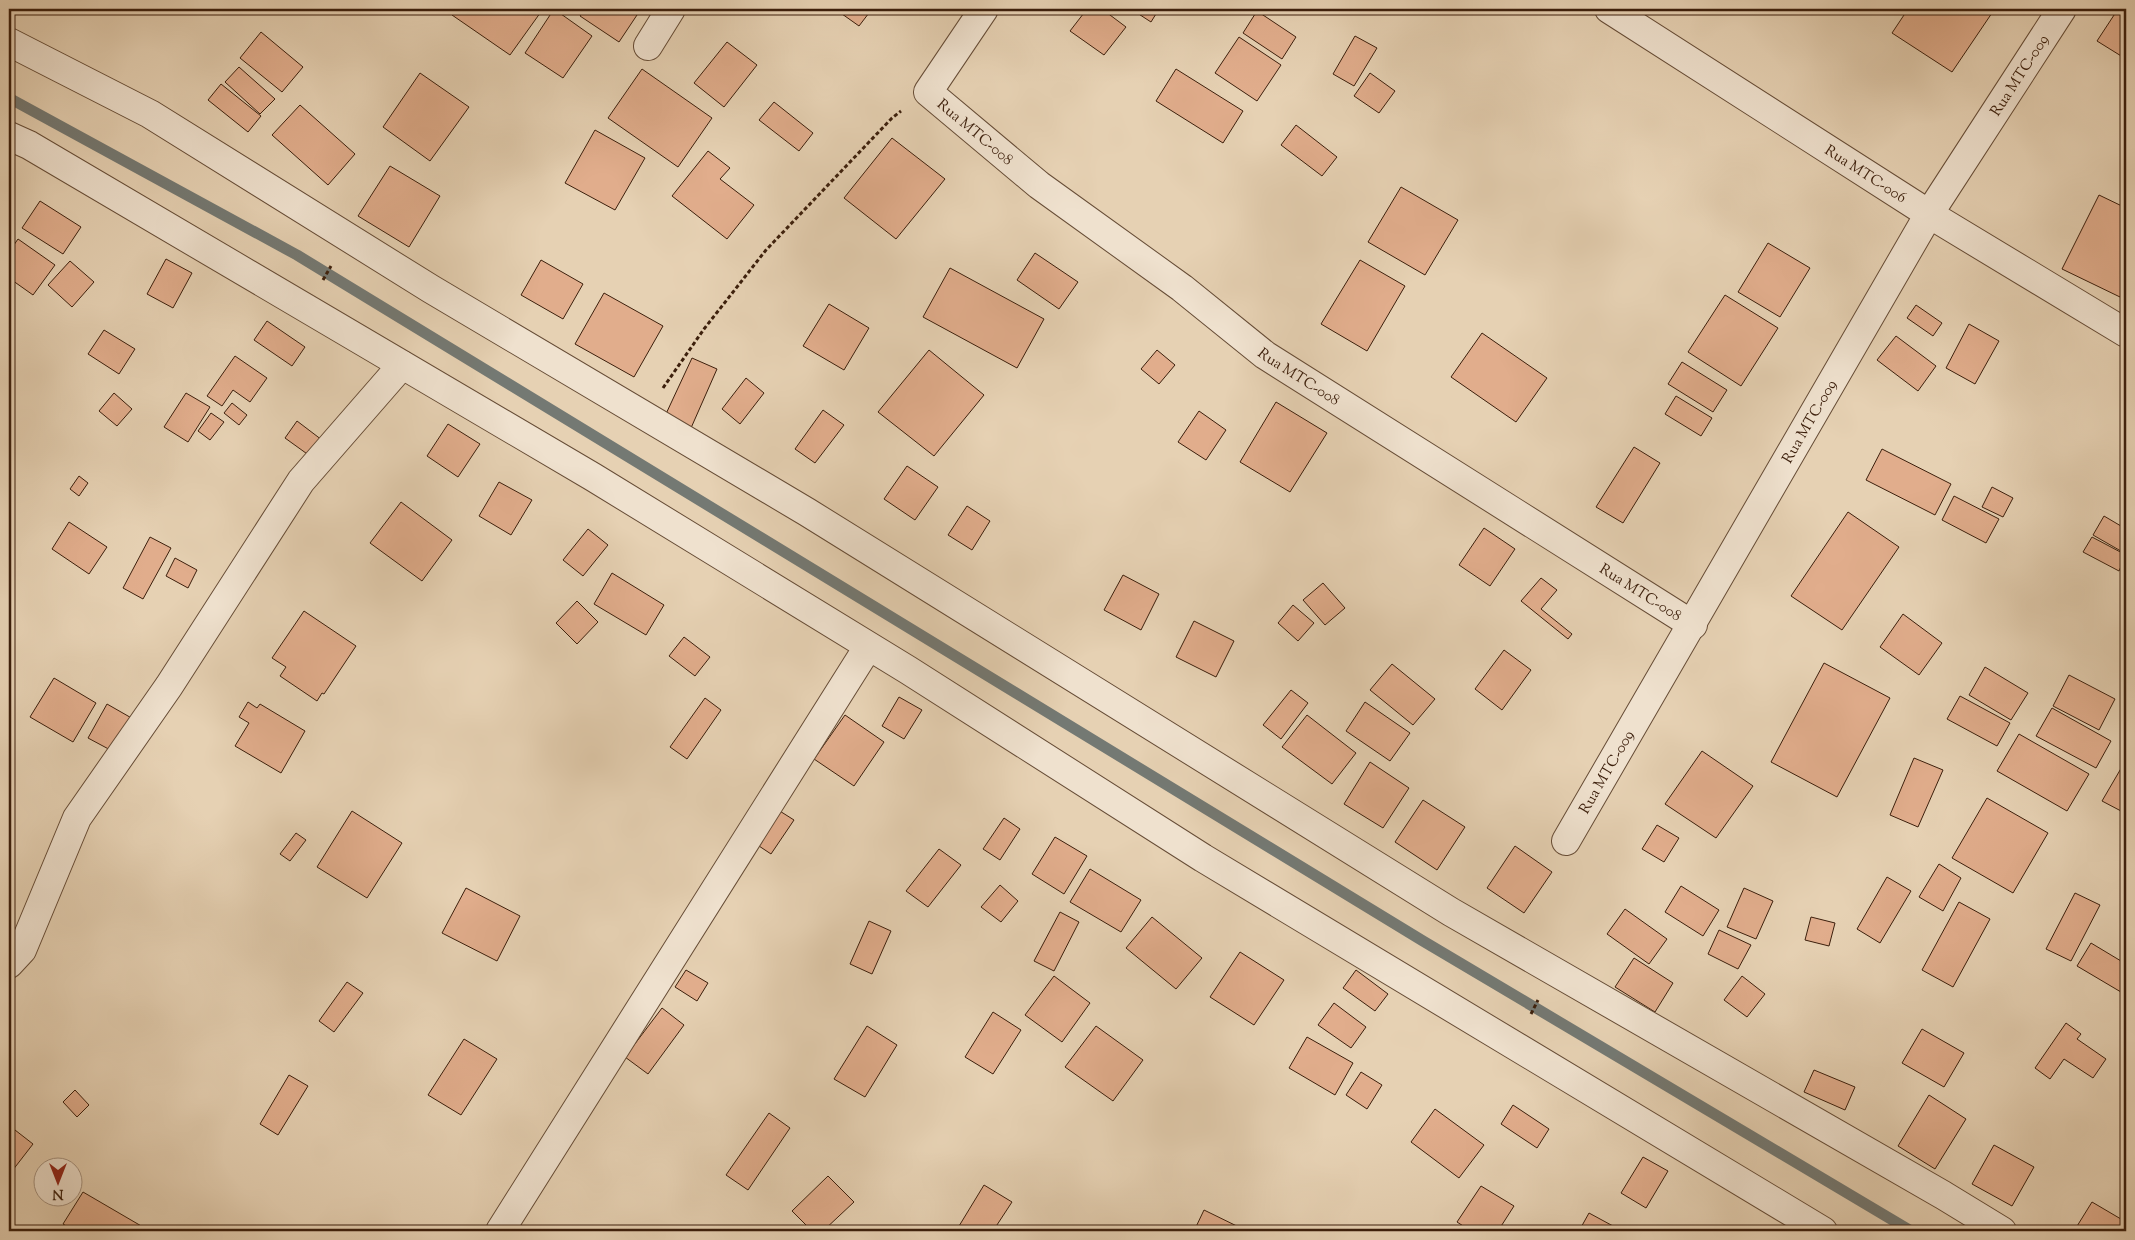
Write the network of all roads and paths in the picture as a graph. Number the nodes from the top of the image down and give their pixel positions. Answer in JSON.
{"nodes":[{"id":1,"x":671,"y":9,"type":"edge"},
{"id":2,"x":984,"y":9,"type":"edge"},
{"id":3,"x":1609,"y":9,"type":"edge"},
{"id":4,"x":2062,"y":9,"type":"edge"},
{"id":5,"x":9,"y":42,"type":"edge"},
{"id":6,"x":648,"y":46,"type":"dead end"},
{"id":7,"x":928,"y":92,"type":"junction"},
{"id":8,"x":9,"y":136,"type":"edge"},
{"id":9,"x":1929,"y":214,"type":"junction"},
{"id":10,"x":335,"y":258,"type":"dead end"},
{"id":11,"x":318,"y":286,"type":"dead end"},
{"id":12,"x":2126,"y":333,"type":"edge"},
{"id":13,"x":402,"y":365,"type":"junction"},
{"id":14,"x":645,"y":416,"type":"junction"},
{"id":15,"x":1693,"y":624,"type":"junction"},
{"id":16,"x":868,"y":647,"type":"junction"},
{"id":17,"x":1566,"y":841,"type":"dead end"},
{"id":18,"x":9,"y":964,"type":"edge"},
{"id":19,"x":1539,"y":999,"type":"dead end"},
{"id":20,"x":1530,"y":1017,"type":"dead end"},
{"id":21,"x":500,"y":1231,"type":"edge"},
{"id":22,"x":1823,"y":1231,"type":"edge"},
{"id":23,"x":2002,"y":1231,"type":"edge"}],
"edges":[{"from":1,"to":6,"type":"street"},
{"from":2,"to":7,"type":"street"},
{"from":3,"to":9,"type":"street","name":"Rua MTC-006"},
{"from":4,"to":9,"type":"street","name":"Rua MTC-009"},
{"from":5,"to":14,"type":"street"},
{"from":7,"to":14,"type":"path"},
{"from":7,"to":15,"type":"street","name":"Rua MTC-008"},
{"from":8,"to":13,"type":"street"},
{"from":9,"to":12,"type":"street","name":"Rua MTC-006"},
{"from":9,"to":15,"type":"street","name":"Rua MTC-009"},
{"from":10,"to":11,"type":"path"},
{"from":13,"to":16,"type":"street"},
{"from":13,"to":18,"type":"street"},
{"from":14,"to":23,"type":"street"},
{"from":15,"to":17,"type":"street","name":"Rua MTC-009"},
{"from":16,"to":21,"type":"street"},
{"from":16,"to":22,"type":"street"},
{"from":19,"to":20,"type":"path"}]}
